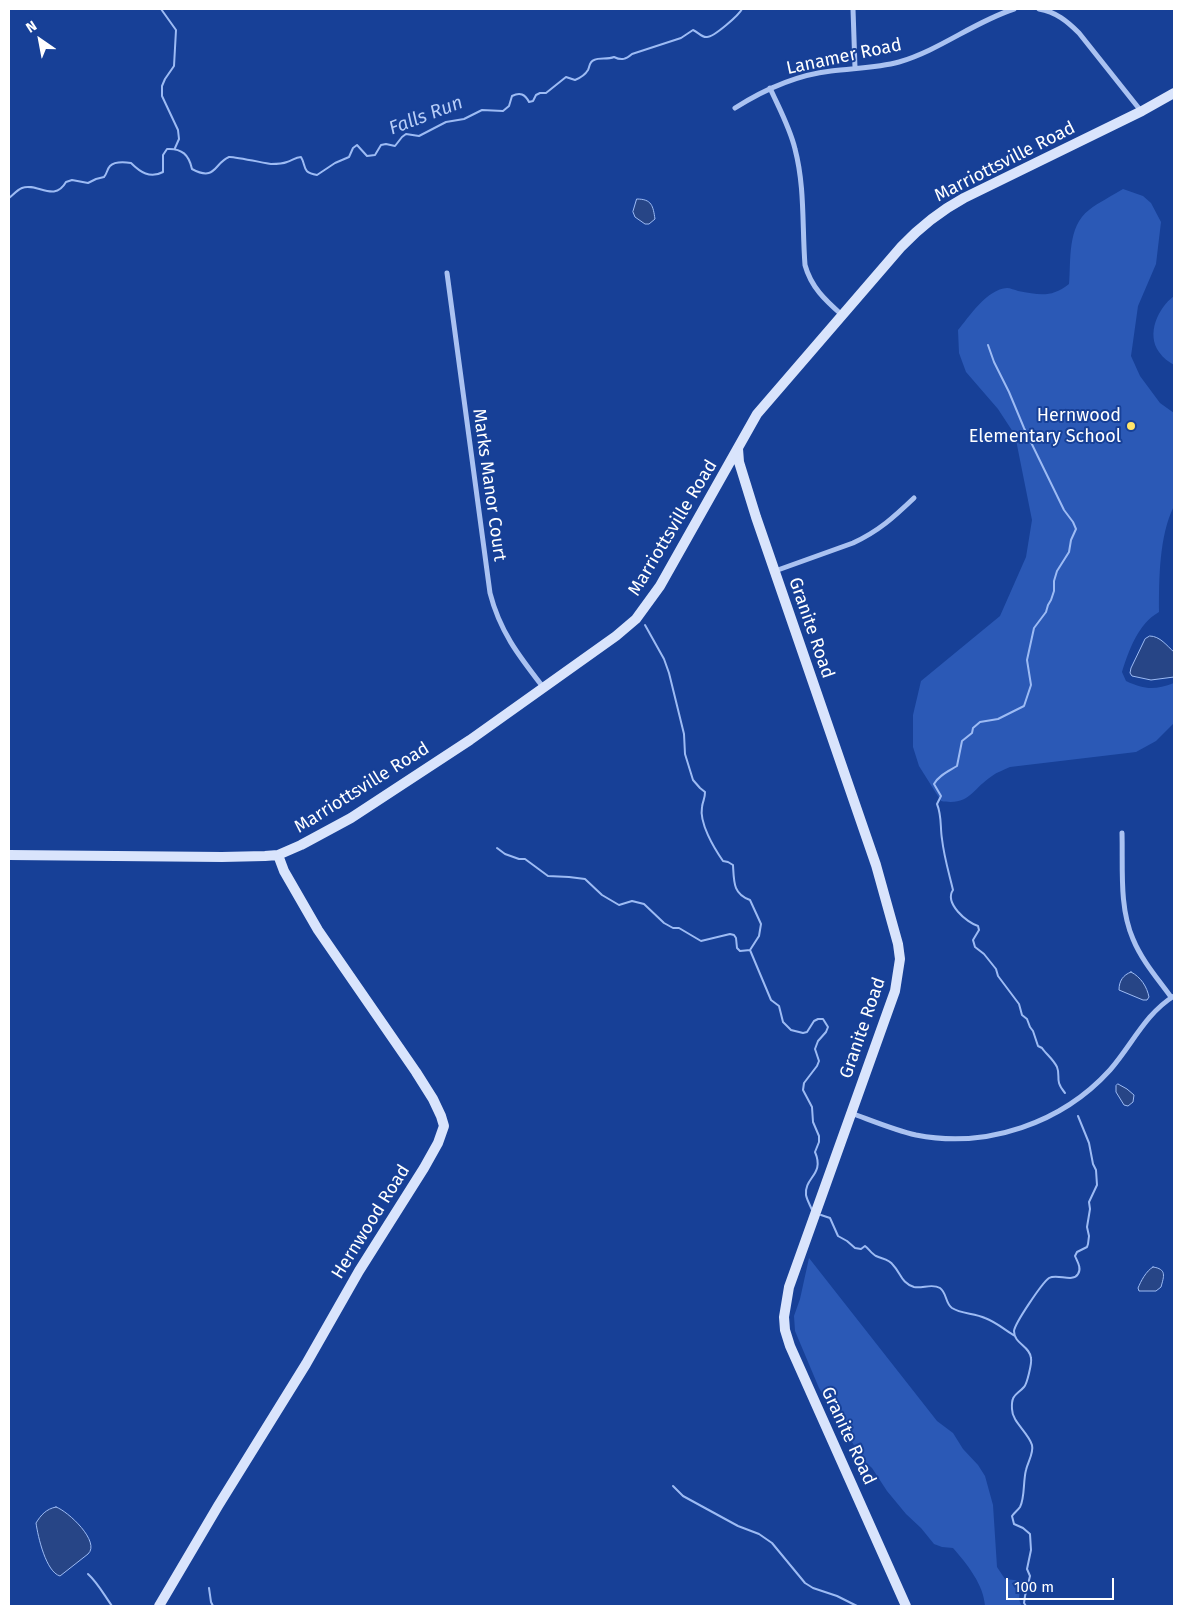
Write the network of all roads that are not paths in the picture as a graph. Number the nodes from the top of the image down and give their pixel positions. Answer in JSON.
{"nodes":[{"id":1,"x":854,"y":9,"type":"edge"},
{"id":2,"x":1014,"y":9,"type":"edge"},
{"id":3,"x":1039,"y":9,"type":"edge"},
{"id":4,"x":855,"y":68,"type":"junction"},
{"id":5,"x":770,"y":88,"type":"junction"},
{"id":6,"x":1174,"y":94,"type":"edge"},
{"id":7,"x":735,"y":108,"type":"dead end"},
{"id":8,"x":1142,"y":112,"type":"junction"},
{"id":9,"x":447,"y":273,"type":"dead end"},
{"id":10,"x":842,"y":315,"type":"junction"},
{"id":11,"x":738,"y":448,"type":"junction"},
{"id":12,"x":914,"y":498,"type":"dead end"},
{"id":13,"x":775,"y":572,"type":"junction"},
{"id":14,"x":543,"y":687,"type":"junction"},
{"id":15,"x":1122,"y":833,"type":"dead end"},
{"id":16,"x":9,"y":855,"type":"edge"},
{"id":17,"x":278,"y":855,"type":"junction"},
{"id":18,"x":1173,"y":996,"type":"edge"},
{"id":19,"x":851,"y":1113,"type":"junction"},
{"id":20,"x":159,"y":1606,"type":"edge"},
{"id":21,"x":906,"y":1606,"type":"edge"}],
"edges":[{"from":1,"to":4,"type":"street"},
{"from":2,"to":4,"type":"street","name":"Lanamer Road"},
{"from":3,"to":8,"type":"street"},
{"from":4,"to":5,"type":"street","name":"Lanamer Road"},
{"from":5,"to":7,"type":"street","name":"Lanamer Road"},
{"from":5,"to":10,"type":"street"},
{"from":6,"to":8,"type":"street","name":"Marriottsville Road"},
{"from":8,"to":10,"type":"street","name":"Marriottsville Road"},
{"from":9,"to":14,"type":"street","name":"Marks Manor Court"},
{"from":10,"to":11,"type":"street","name":"Marriottsville Road"},
{"from":11,"to":13,"type":"street","name":"Granite Road"},
{"from":11,"to":14,"type":"street","name":"Marriottsville Road"},
{"from":12,"to":13,"type":"street"},
{"from":13,"to":19,"type":"street","name":"Granite Road"},
{"from":14,"to":17,"type":"street","name":"Marriottsville Road"},
{"from":15,"to":18,"type":"street"},
{"from":16,"to":17,"type":"street","name":"Marriottsville Road"},
{"from":17,"to":20,"type":"street","name":"Hernwood Road"},
{"from":18,"to":19,"type":"street"},
{"from":19,"to":21,"type":"street","name":"Granite Road"}]}
